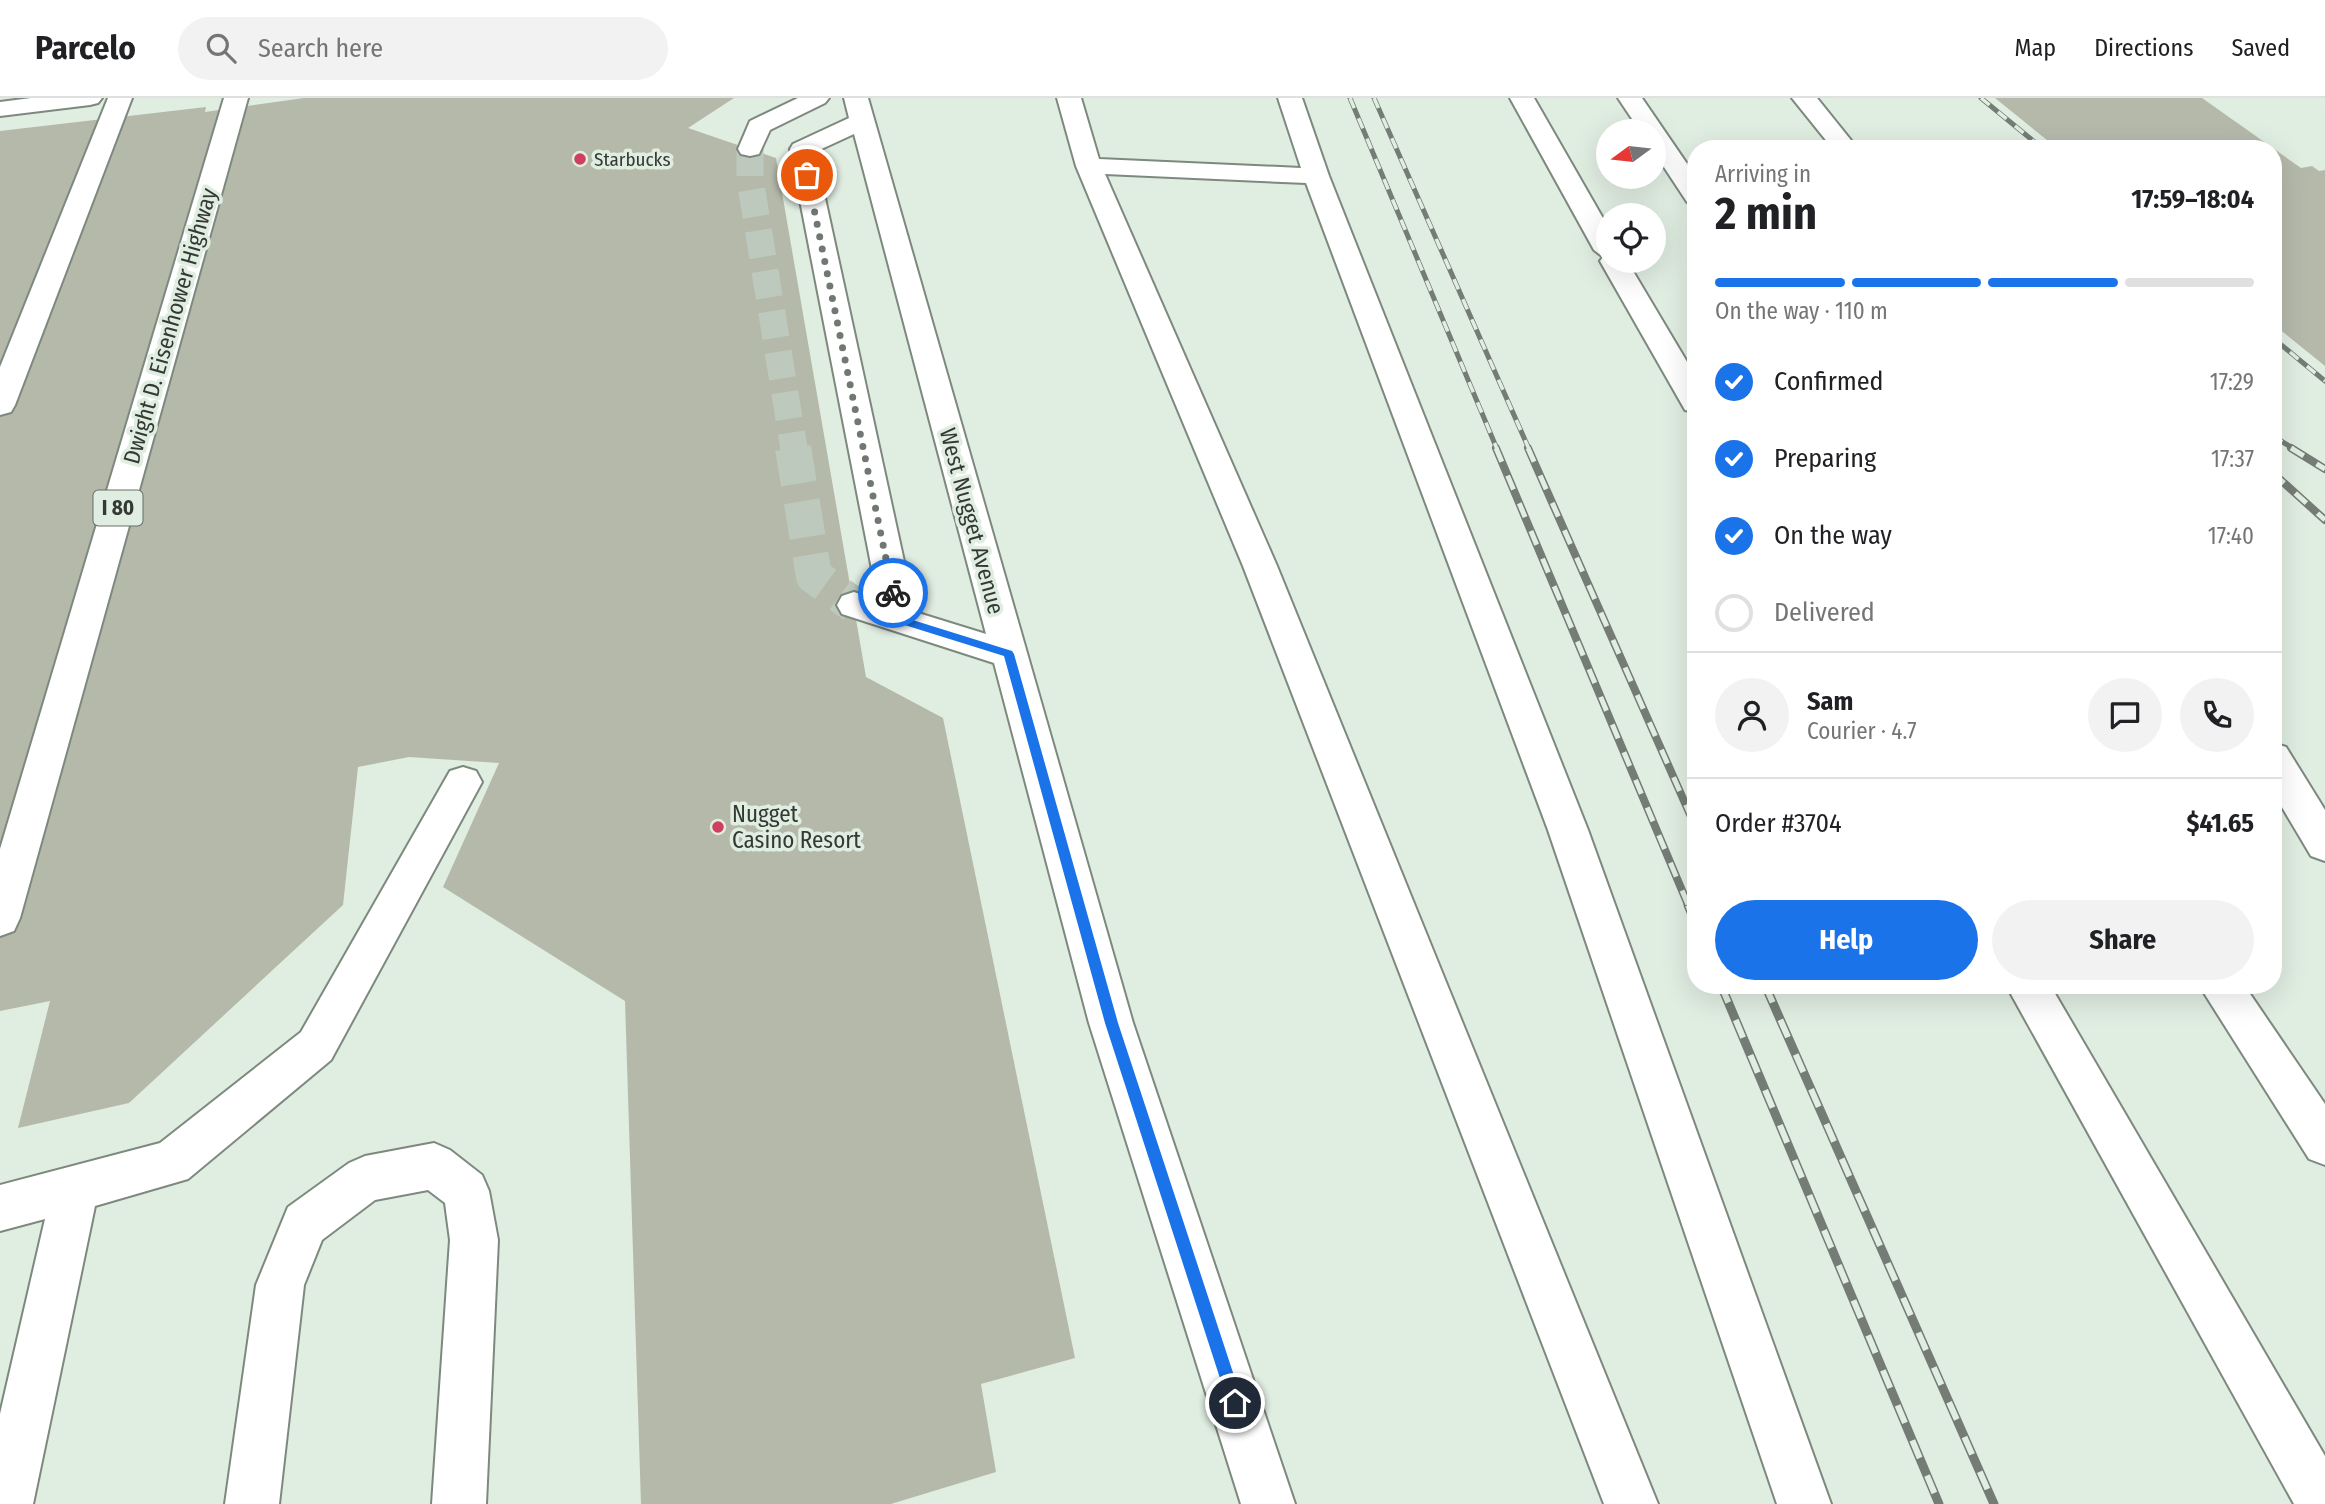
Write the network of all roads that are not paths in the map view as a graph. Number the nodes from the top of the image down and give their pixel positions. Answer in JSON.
{"nodes":[{"id":1,"x":90,"y":98,"type":"edge"},
{"id":2,"x":120,"y":98,"type":"edge"},
{"id":3,"x":236,"y":98,"type":"edge"},
{"id":4,"x":817,"y":98,"type":"edge"},
{"id":5,"x":1069,"y":98,"type":"edge"},
{"id":6,"x":1290,"y":98,"type":"edge"},
{"id":7,"x":1522,"y":98,"type":"edge"},
{"id":8,"x":1630,"y":98,"type":"edge"},
{"id":9,"x":1804,"y":98,"type":"edge"},
{"id":10,"x":0,"y":108,"type":"edge"},
{"id":11,"x":859,"y":109,"type":"edge"},
{"id":12,"x":1644,"y":119,"type":"edge"},
{"id":13,"x":1839,"y":140,"type":"edge"},
{"id":14,"x":750,"y":149,"type":"tunnel mouth"},
{"id":15,"x":1666,"y":152,"type":"edge"},
{"id":16,"x":1089,"y":166,"type":"junction"},
{"id":17,"x":1316,"y":176,"type":"junction"},
{"id":18,"x":1687,"y":183,"type":"edge"},
{"id":19,"x":1596,"y":229,"type":"edge"},
{"id":20,"x":1622,"y":273,"type":"edge"},
{"id":21,"x":1687,"y":387,"type":"edge"},
{"id":22,"x":0,"y":404,"type":"edge"},
{"id":23,"x":854,"y":605,"type":"tunnel mouth"},
{"id":24,"x":898,"y":620,"type":"junction"},
{"id":25,"x":1009,"y":654,"type":"junction"},
{"id":26,"x":2282,"y":773,"type":"edge"},
{"id":27,"x":463,"y":782,"type":"dead end"},
{"id":28,"x":2325,"y":844,"type":"edge"},
{"id":29,"x":0,"y":918,"type":"edge"},
{"id":30,"x":2032,"y":994,"type":"edge"},
{"id":31,"x":2226,"y":994,"type":"edge"},
{"id":32,"x":2325,"y":1143,"type":"edge"},
{"id":33,"x":75,"y":1188,"type":"junction"},
{"id":34,"x":0,"y":1208,"type":"edge"},
{"id":35,"x":6,"y":1504,"type":"edge"},
{"id":36,"x":252,"y":1504,"type":"edge"},
{"id":37,"x":459,"y":1504,"type":"edge"},
{"id":38,"x":1268,"y":1504,"type":"edge"},
{"id":39,"x":1631,"y":1504,"type":"edge"},
{"id":40,"x":1804,"y":1504,"type":"edge"},
{"id":41,"x":2323,"y":1504,"type":"edge"}],
"edges":[{"from":1,"to":10,"type":"main road"},
{"from":2,"to":22,"type":"main road"},
{"from":3,"to":29,"type":"main road","name":"Dwight D. Eisenhower Highway","number":"I 80"},
{"from":4,"to":14,"type":"main road"},
{"from":5,"to":16,"type":"main road"},
{"from":6,"to":17,"type":"main road"},
{"from":7,"to":19,"type":"main road"},
{"from":8,"to":12,"type":"main road"},
{"from":9,"to":13,"type":"main road"},
{"from":11,"to":24,"type":"main road"},
{"from":11,"to":25,"type":"main road","name":"West Nugget Avenue"},
{"from":15,"to":18,"type":"main road"},
{"from":16,"to":17,"type":"main road"},
{"from":16,"to":39,"type":"main road"},
{"from":17,"to":40,"type":"main road"},
{"from":20,"to":21,"type":"main road"},
{"from":23,"to":24,"type":"main road"},
{"from":24,"to":25,"type":"main road"},
{"from":25,"to":38,"type":"main road","name":"West Nugget Avenue"},
{"from":26,"to":28,"type":"main road"},
{"from":27,"to":33,"type":"main road"},
{"from":30,"to":41,"type":"main road"},
{"from":31,"to":32,"type":"main road"},
{"from":33,"to":34,"type":"main road"},
{"from":33,"to":35,"type":"main road"},
{"from":36,"to":37,"type":"main road"}]}
